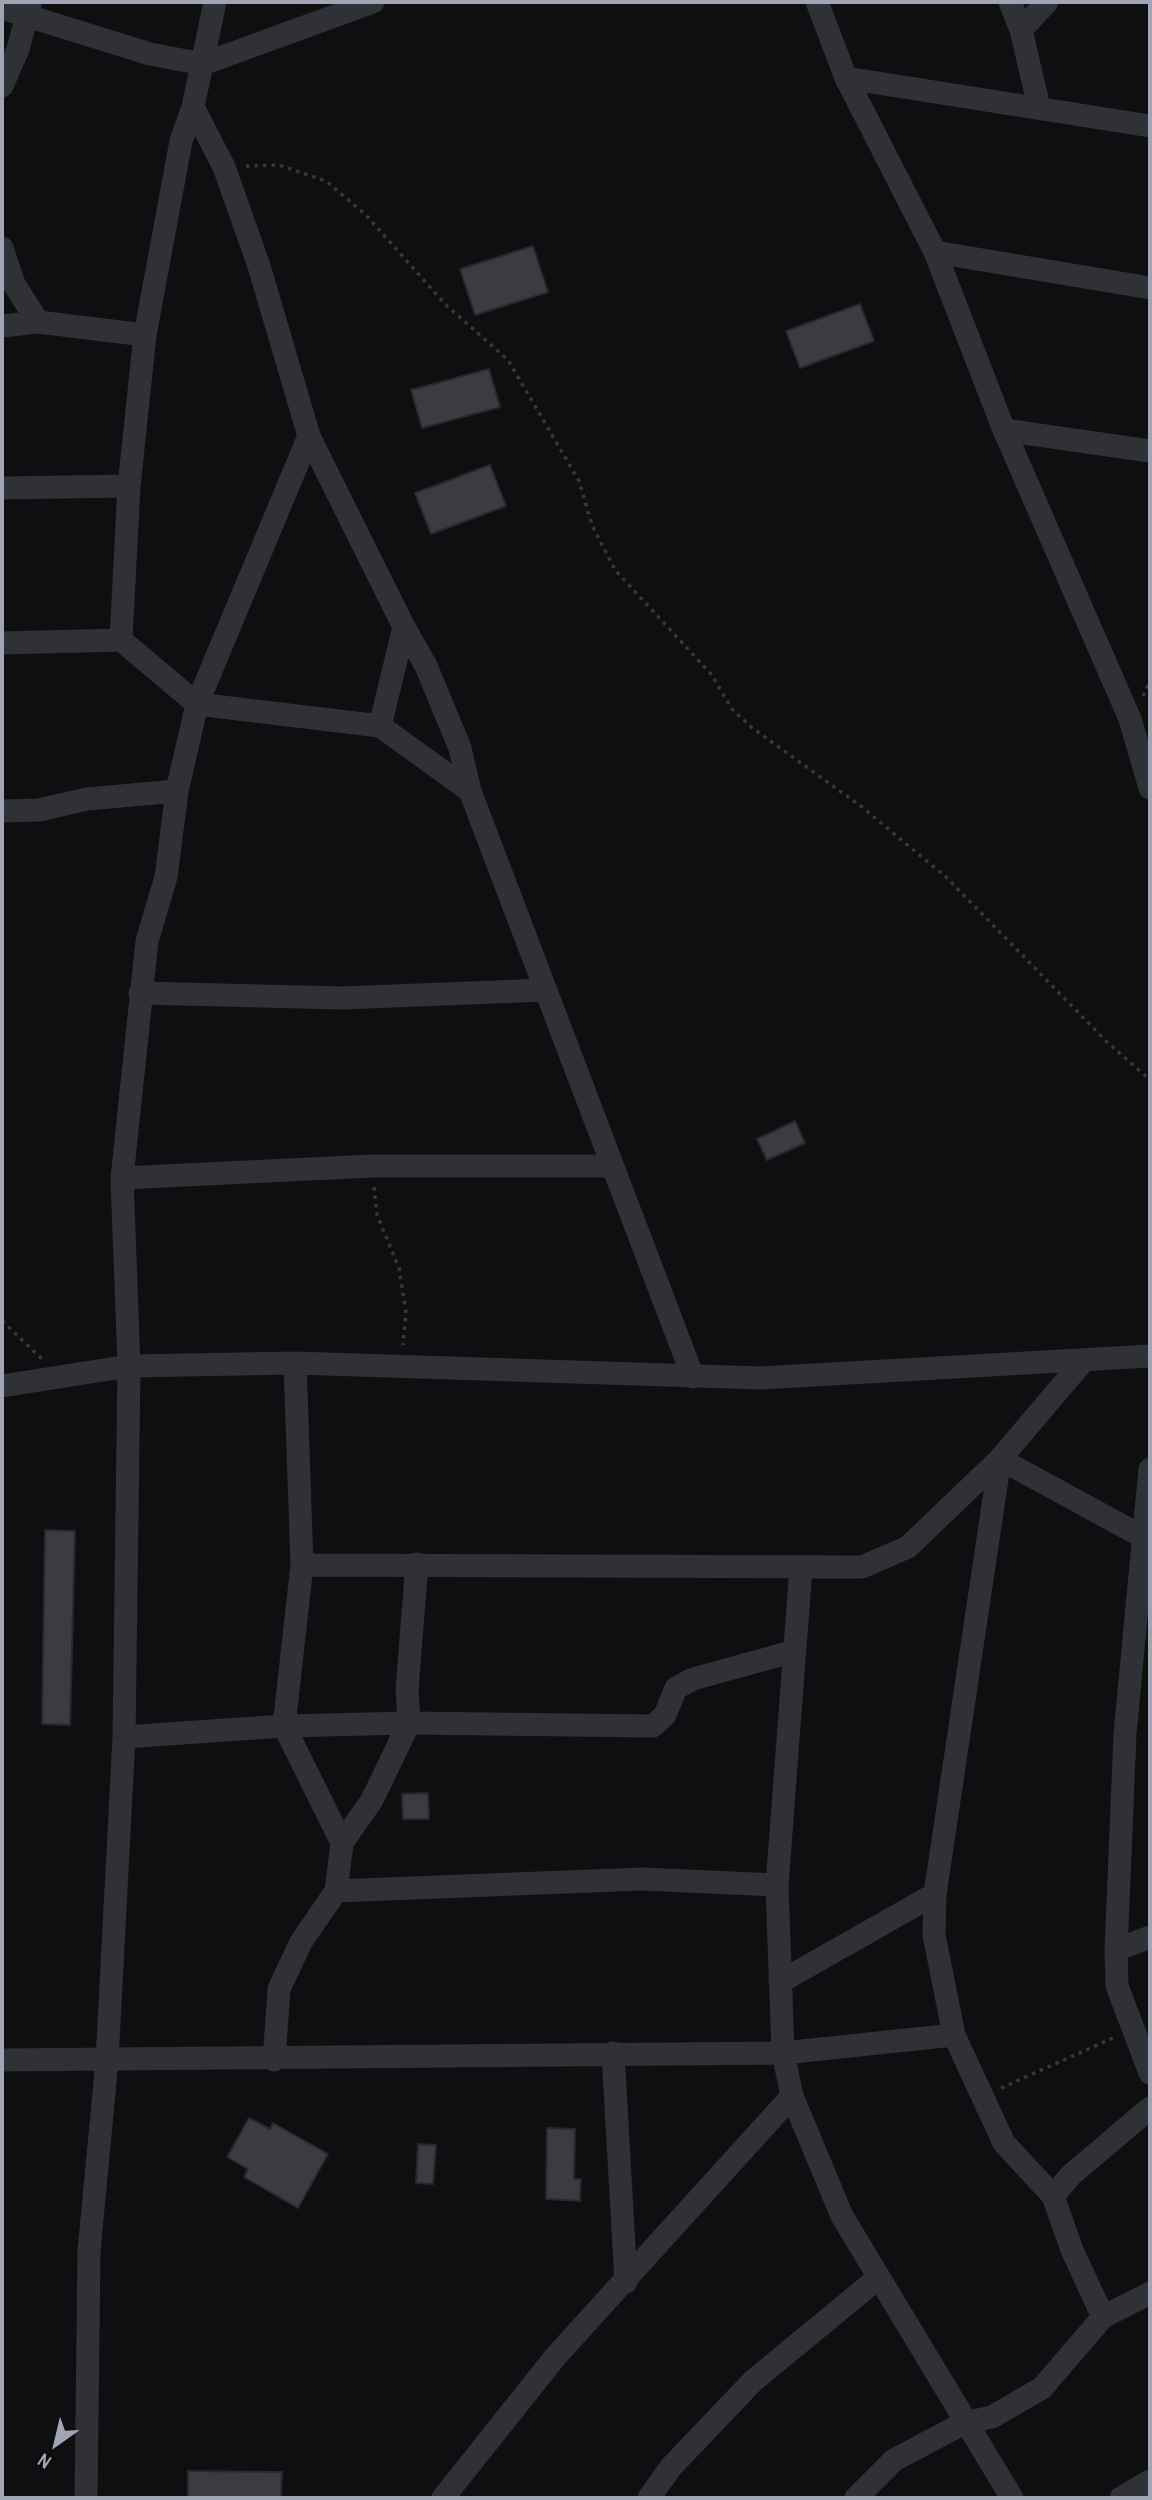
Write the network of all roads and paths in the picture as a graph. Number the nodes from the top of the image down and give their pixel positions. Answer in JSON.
{"nodes":[{"id":1,"x":215,"y":2,"type":"edge"},
{"id":2,"x":373,"y":2,"type":"edge"},
{"id":3,"x":817,"y":2,"type":"edge"},
{"id":4,"x":1010,"y":2,"type":"edge"},
{"id":5,"x":1047,"y":2,"type":"edge"},
{"id":6,"x":2,"y":8,"type":"edge"},
{"id":7,"x":29,"y":9,"type":"edge"},
{"id":8,"x":1021,"y":30,"type":"junction"},
{"id":9,"x":204,"y":64,"type":"junction"},
{"id":10,"x":846,"y":78,"type":"junction"},
{"id":11,"x":2,"y":86,"type":"edge"},
{"id":12,"x":193,"y":107,"type":"junction"},
{"id":13,"x":1039,"y":107,"type":"junction"},
{"id":14,"x":1150,"y":126,"type":"edge"},
{"id":15,"x":224,"y":167,"type":"junction"},
{"id":16,"x":2,"y":248,"type":"edge"},
{"id":17,"x":936,"y":252,"type":"junction"},
{"id":18,"x":1150,"y":288,"type":"edge"},
{"id":19,"x":38,"y":322,"type":"junction"},
{"id":20,"x":2,"y":326,"type":"edge"},
{"id":21,"x":145,"y":335,"type":"junction"},
{"id":22,"x":1004,"y":430,"type":"junction"},
{"id":23,"x":309,"y":436,"type":"junction"},
{"id":24,"x":1150,"y":450,"type":"edge"},
{"id":25,"x":129,"y":486,"type":"junction"},
{"id":26,"x":2,"y":488,"type":"edge"},
{"id":27,"x":404,"y":627,"type":"junction"},
{"id":28,"x":121,"y":640,"type":"junction"},
{"id":29,"x":2,"y":643,"type":"edge"},
{"id":30,"x":197,"y":704,"type":"junction"},
{"id":31,"x":380,"y":726,"type":"junction"},
{"id":32,"x":1150,"y":788,"type":"edge"},
{"id":33,"x":470,"y":791,"type":"junction"},
{"id":34,"x":177,"y":792,"type":"junction"},
{"id":35,"x":2,"y":811,"type":"edge"},
{"id":36,"x":545,"y":990,"type":"junction"},
{"id":37,"x":140,"y":993,"type":"junction"},
{"id":38,"x":1150,"y":1080,"type":"edge"},
{"id":39,"x":372,"y":1166,"type":"junction"},
{"id":40,"x":612,"y":1166,"type":"junction"},
{"id":41,"x":122,"y":1178,"type":"junction"},
{"id":42,"x":2,"y":1321,"type":"edge"},
{"id":43,"x":1150,"y":1356,"type":"edge"},
{"id":44,"x":1084,"y":1360,"type":"junction"},
{"id":45,"x":295,"y":1363,"type":"junction"},
{"id":46,"x":129,"y":1366,"type":"junction"},
{"id":47,"x":401,"y":1368,"type":"junction"},
{"id":48,"x":62,"y":1377,"type":"junction"},
{"id":49,"x":693,"y":1377,"type":"junction"},
{"id":50,"x":2,"y":1386,"type":"edge"},
{"id":51,"x":1000,"y":1459,"type":"junction"},
{"id":52,"x":1150,"y":1469,"type":"edge"},
{"id":53,"x":1143,"y":1537,"type":"junction"},
{"id":54,"x":417,"y":1564,"type":"junction"},
{"id":55,"x":302,"y":1565,"type":"junction"},
{"id":56,"x":801,"y":1568,"type":"junction"},
{"id":57,"x":795,"y":1651,"type":"junction"},
{"id":58,"x":409,"y":1723,"type":"junction"},
{"id":59,"x":284,"y":1726,"type":"junction"},
{"id":60,"x":124,"y":1737,"type":"junction"},
{"id":61,"x":342,"y":1843,"type":"junction"},
{"id":62,"x":777,"y":1885,"type":"junction"},
{"id":63,"x":336,"y":1891,"type":"junction"},
{"id":64,"x":935,"y":1894,"type":"junction"},
{"id":65,"x":1150,"y":1937,"type":"edge"},
{"id":66,"x":1116,"y":1950,"type":"junction"},
{"id":67,"x":780,"y":1982,"type":"junction"},
{"id":68,"x":1132,"y":2030,"type":"junction"},
{"id":69,"x":954,"y":2035,"type":"junction"},
{"id":70,"x":613,"y":2053,"type":"junction"},
{"id":71,"x":783,"y":2053,"type":"junction"},
{"id":72,"x":2,"y":2060,"type":"edge"},
{"id":73,"x":274,"y":2060,"type":"junction"},
{"id":74,"x":107,"y":2061,"type":"junction"},
{"id":75,"x":1150,"y":2073,"type":"edge"},
{"id":76,"x":792,"y":2096,"type":"junction"},
{"id":77,"x":983,"y":2096,"type":"junction"},
{"id":78,"x":1150,"y":2108,"type":"edge"},
{"id":79,"x":1053,"y":2196,"type":"junction"},
{"id":80,"x":878,"y":2278,"type":"junction"},
{"id":81,"x":626,"y":2282,"type":"junction"},
{"id":82,"x":1150,"y":2293,"type":"edge"},
{"id":83,"x":1103,"y":2317,"type":"junction"},
{"id":84,"x":964,"y":2423,"type":"junction"},
{"id":85,"x":1150,"y":2481,"type":"edge"},
{"id":86,"x":86,"y":2498,"type":"edge"},
{"id":87,"x":443,"y":2498,"type":"edge"},
{"id":88,"x":649,"y":2498,"type":"edge"},
{"id":89,"x":856,"y":2498,"type":"edge"},
{"id":90,"x":1012,"y":2498,"type":"edge"},
{"id":91,"x":1121,"y":2498,"type":"edge"}],
"edges":[{"from":1,"to":9,"type":"street"},
{"from":2,"to":9,"type":"street"},
{"from":3,"to":10,"type":"street"},
{"from":4,"to":8,"type":"street"},
{"from":5,"to":8,"type":"street"},
{"from":6,"to":7,"type":"street"},
{"from":7,"to":9,"type":"street"},
{"from":7,"to":11,"type":"street"},
{"from":8,"to":13,"type":"street"},
{"from":9,"to":12,"type":"street"},
{"from":10,"to":13,"type":"street"},
{"from":10,"to":17,"type":"street"},
{"from":12,"to":15,"type":"street"},
{"from":12,"to":21,"type":"street"},
{"from":13,"to":14,"type":"street"},
{"from":15,"to":23,"type":"street"},
{"from":15,"to":38,"type":"path"},
{"from":16,"to":19,"type":"street"},
{"from":17,"to":18,"type":"street"},
{"from":17,"to":22,"type":"street"},
{"from":19,"to":20,"type":"street"},
{"from":19,"to":21,"type":"street"},
{"from":21,"to":25,"type":"street"},
{"from":22,"to":24,"type":"street"},
{"from":22,"to":32,"type":"street"},
{"from":23,"to":27,"type":"street"},
{"from":23,"to":30,"type":"street"},
{"from":25,"to":26,"type":"street"},
{"from":25,"to":28,"type":"street"},
{"from":27,"to":31,"type":"street"},
{"from":27,"to":33,"type":"street"},
{"from":28,"to":29,"type":"street"},
{"from":28,"to":30,"type":"street"},
{"from":30,"to":31,"type":"street"},
{"from":30,"to":34,"type":"street"},
{"from":31,"to":33,"type":"street"},
{"from":33,"to":36,"type":"street"},
{"from":34,"to":35,"type":"street"},
{"from":34,"to":37,"type":"street"},
{"from":36,"to":37,"type":"street"},
{"from":36,"to":40,"type":"street"},
{"from":37,"to":41,"type":"street"},
{"from":39,"to":40,"type":"street"},
{"from":39,"to":41,"type":"street"},
{"from":39,"to":47,"type":"path"},
{"from":40,"to":49,"type":"street"},
{"from":41,"to":46,"type":"street"},
{"from":42,"to":48,"type":"path"},
{"from":43,"to":44,"type":"street"},
{"from":44,"to":49,"type":"street"},
{"from":44,"to":51,"type":"street"},
{"from":45,"to":46,"type":"street"},
{"from":45,"to":47,"type":"street"},
{"from":45,"to":55,"type":"street"},
{"from":46,"to":48,"type":"street"},
{"from":46,"to":60,"type":"street"},
{"from":47,"to":49,"type":"street"},
{"from":48,"to":50,"type":"street"},
{"from":51,"to":53,"type":"street"},
{"from":51,"to":56,"type":"street"},
{"from":51,"to":64,"type":"street"},
{"from":52,"to":53,"type":"street"},
{"from":53,"to":66,"type":"street"},
{"from":54,"to":55,"type":"street"},
{"from":54,"to":56,"type":"street"},
{"from":54,"to":58,"type":"street"},
{"from":55,"to":59,"type":"street"},
{"from":56,"to":57,"type":"street"},
{"from":57,"to":58,"type":"street"},
{"from":57,"to":62,"type":"street"},
{"from":58,"to":59,"type":"street"},
{"from":58,"to":61,"type":"street"},
{"from":59,"to":60,"type":"street"},
{"from":59,"to":61,"type":"street"},
{"from":60,"to":74,"type":"street"},
{"from":61,"to":63,"type":"street"},
{"from":62,"to":63,"type":"street"},
{"from":62,"to":67,"type":"street"},
{"from":63,"to":73,"type":"street"},
{"from":64,"to":67,"type":"street"},
{"from":64,"to":69,"type":"street"},
{"from":65,"to":66,"type":"street"},
{"from":66,"to":68,"type":"street"},
{"from":67,"to":71,"type":"street"},
{"from":68,"to":75,"type":"street"},
{"from":68,"to":77,"type":"path"},
{"from":69,"to":71,"type":"street"},
{"from":69,"to":77,"type":"street"},
{"from":70,"to":71,"type":"street"},
{"from":70,"to":73,"type":"street"},
{"from":70,"to":81,"type":"street"},
{"from":71,"to":76,"type":"street"},
{"from":72,"to":74,"type":"street"},
{"from":73,"to":74,"type":"street"},
{"from":74,"to":86,"type":"street"},
{"from":76,"to":80,"type":"street"},
{"from":76,"to":81,"type":"street"},
{"from":77,"to":79,"type":"street"},
{"from":78,"to":79,"type":"street"},
{"from":79,"to":83,"type":"street"},
{"from":80,"to":84,"type":"street"},
{"from":80,"to":88,"type":"street"},
{"from":81,"to":87,"type":"street"},
{"from":82,"to":83,"type":"street"},
{"from":83,"to":84,"type":"street"},
{"from":84,"to":89,"type":"street"},
{"from":84,"to":90,"type":"street"},
{"from":85,"to":91,"type":"street"}]}
